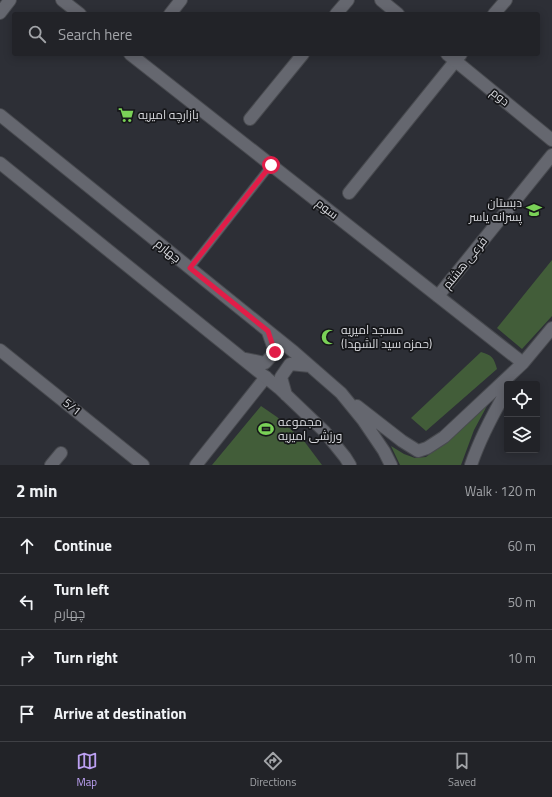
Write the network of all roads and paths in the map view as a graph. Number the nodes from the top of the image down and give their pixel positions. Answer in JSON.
{"nodes":[{"id":1,"x":10,"y":0,"type":"edge"},
{"id":2,"x":62,"y":0,"type":"edge"},
{"id":3,"x":181,"y":0,"type":"edge"},
{"id":4,"x":348,"y":0,"type":"edge"},
{"id":5,"x":381,"y":0,"type":"edge"},
{"id":6,"x":506,"y":0,"type":"edge"},
{"id":7,"x":77,"y":12,"type":"edge"},
{"id":8,"x":172,"y":12,"type":"edge"},
{"id":9,"x":338,"y":12,"type":"edge"},
{"id":10,"x":396,"y":12,"type":"edge"},
{"id":11,"x":496,"y":12,"type":"edge"},
{"id":12,"x":0,"y":13,"type":"edge"},
{"id":13,"x":133,"y":56,"type":"edge"},
{"id":14,"x":301,"y":56,"type":"edge"},
{"id":15,"x":454,"y":56,"type":"edge"},
{"id":16,"x":0,"y":115,"type":"edge"},
{"id":17,"x":250,"y":119,"type":"dead end"},
{"id":18,"x":552,"y":140,"type":"edge"},
{"id":19,"x":552,"y":155,"type":"edge"},
{"id":20,"x":0,"y":163,"type":"edge"},
{"id":21,"x":271,"y":165,"type":"junction"},
{"id":22,"x":349,"y":193,"type":"dead end"},
{"id":23,"x":190,"y":268,"type":"junction"},
{"id":24,"x":438,"y":296,"type":"junction"},
{"id":25,"x":552,"y":328,"type":"edge"},
{"id":26,"x":268,"y":331,"type":"junction"},
{"id":27,"x":0,"y":350,"type":"edge"},
{"id":28,"x":243,"y":359,"type":"junction"},
{"id":29,"x":523,"y":363,"type":"junction"},
{"id":30,"x":310,"y":366,"type":"junction"},
{"id":31,"x":266,"y":377,"type":"junction"},
{"id":32,"x":512,"y":381,"type":"edge"},
{"id":33,"x":341,"y":393,"type":"junction"},
{"id":34,"x":286,"y":395,"type":"junction"},
{"id":35,"x":504,"y":395,"type":"edge"},
{"id":36,"x":61,"y":453,"type":"dead end"},
{"id":37,"x":51,"y":465,"type":"edge"},
{"id":38,"x":143,"y":465,"type":"edge"},
{"id":39,"x":196,"y":465,"type":"edge"},
{"id":40,"x":350,"y":465,"type":"edge"},
{"id":41,"x":391,"y":465,"type":"edge"},
{"id":42,"x":470,"y":465,"type":"edge"}],
"edges":[{"from":1,"to":12,"type":"street"},
{"from":2,"to":7,"type":"street"},
{"from":3,"to":8,"type":"street"},
{"from":4,"to":9,"type":"street"},
{"from":5,"to":10,"type":"street"},
{"from":6,"to":11,"type":"street"},
{"from":13,"to":21,"type":"street","name":"سوم"},
{"from":14,"to":17,"type":"street"},
{"from":15,"to":18,"type":"street","name":"دوم"},
{"from":15,"to":22,"type":"street"},
{"from":16,"to":23,"type":"street","name":"چهارم"},
{"from":19,"to":24,"type":"street","name":"فرعی هشتم"},
{"from":20,"to":28,"type":"street"},
{"from":21,"to":23,"type":"lane"},
{"from":21,"to":24,"type":"street","name":"سوم"},
{"from":23,"to":26,"type":"street","name":"چهارم"},
{"from":24,"to":29,"type":"street","name":"سوم"},
{"from":25,"to":29,"type":"street"},
{"from":26,"to":28,"type":"street"},
{"from":26,"to":30,"type":"street","name":"چهارم"},
{"from":27,"to":38,"type":"street","name":"5/1"},
{"from":28,"to":31,"type":"street"},
{"from":29,"to":32,"type":"street"},
{"from":29,"to":33,"type":"street"},
{"from":30,"to":33,"type":"street","name":"چهارم"},
{"from":30,"to":34,"type":"street"},
{"from":31,"to":34,"type":"street"},
{"from":31,"to":39,"type":"street"},
{"from":33,"to":41,"type":"street","name":"چهارم"},
{"from":34,"to":40,"type":"street"},
{"from":35,"to":42,"type":"street"},
{"from":36,"to":37,"type":"street"}]}
